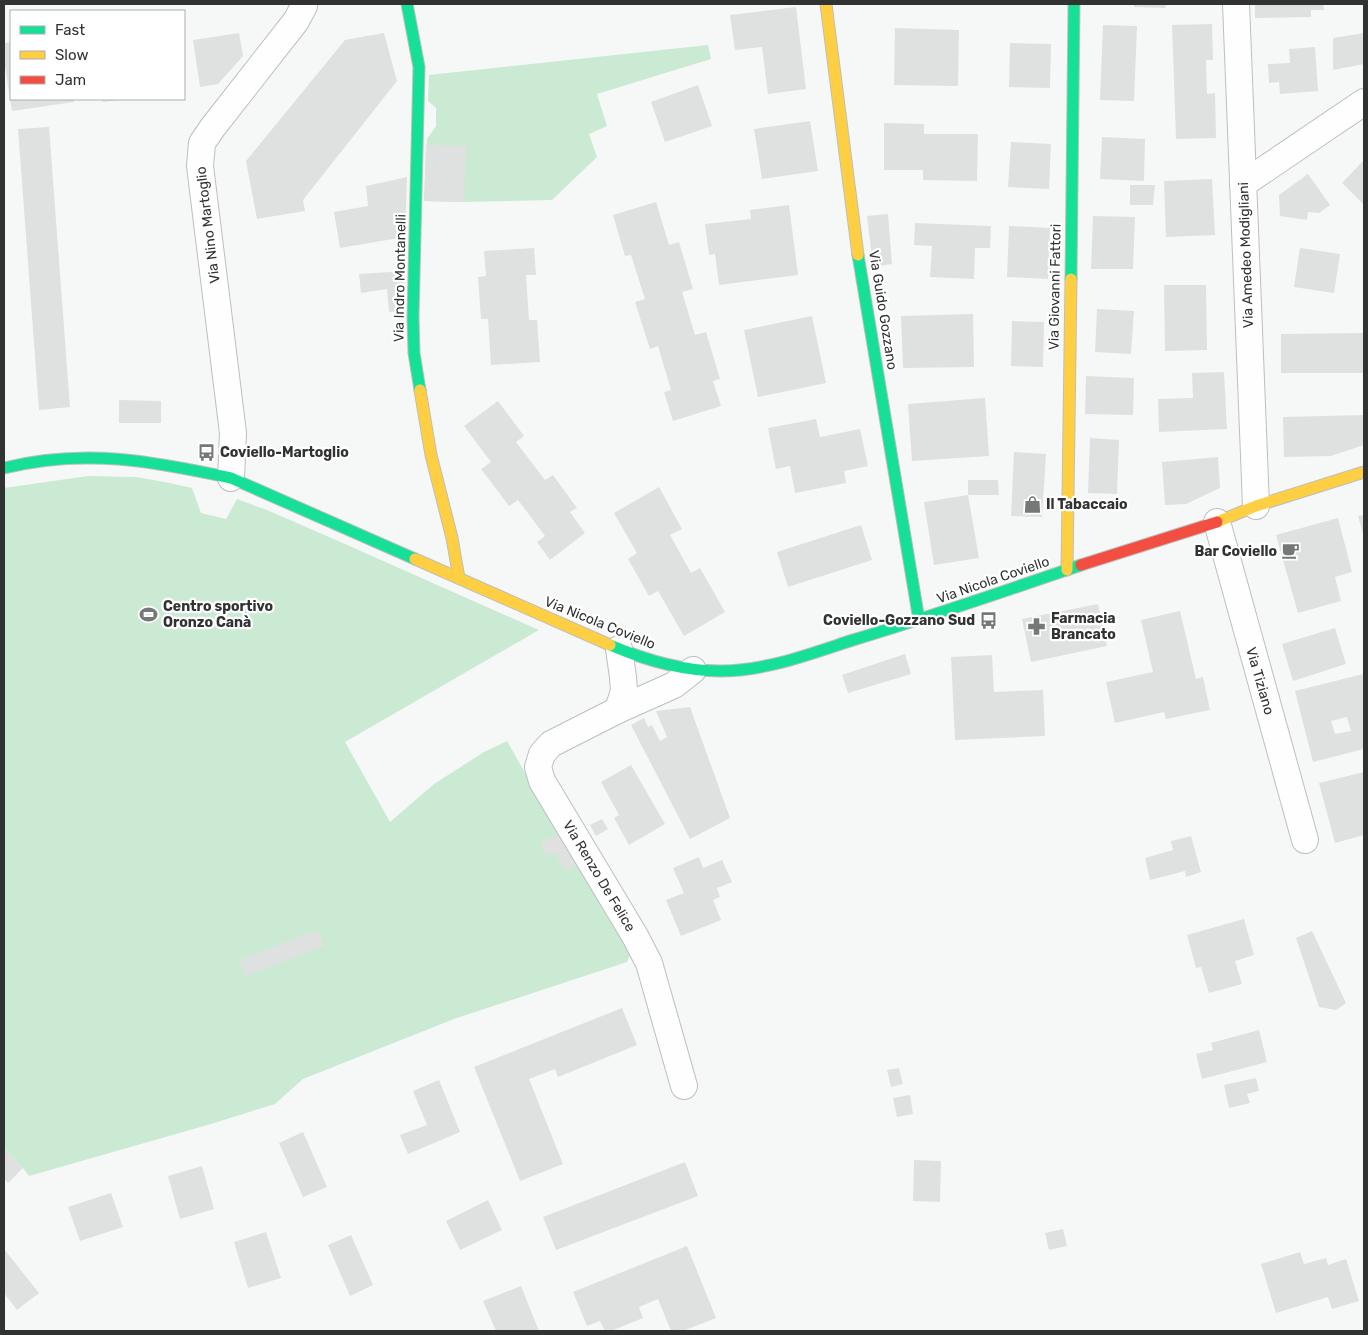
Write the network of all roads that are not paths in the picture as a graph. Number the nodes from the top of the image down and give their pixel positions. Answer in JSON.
{"nodes":[{"id":1,"x":304,"y":4,"type":"edge"},
{"id":2,"x":407,"y":4,"type":"edge"},
{"id":3,"x":826,"y":4,"type":"edge"},
{"id":4,"x":1074,"y":4,"type":"edge"},
{"id":5,"x":1236,"y":4,"type":"edge"},
{"id":6,"x":1364,"y":102,"type":"edge"},
{"id":7,"x":1243,"y":184,"type":"junction"},
{"id":8,"x":4,"y":468,"type":"edge"},
{"id":9,"x":1364,"y":472,"type":"edge"},
{"id":10,"x":231,"y":478,"type":"junction"},
{"id":11,"x":1256,"y":506,"type":"junction"},
{"id":12,"x":1217,"y":522,"type":"junction"},
{"id":13,"x":1067,"y":570,"type":"junction"},
{"id":14,"x":459,"y":578,"type":"junction"},
{"id":15,"x":919,"y":620,"type":"junction"},
{"id":16,"x":619,"y":649,"type":"junction"},
{"id":17,"x":693,"y":670,"type":"junction"},
{"id":18,"x":618,"y":710,"type":"junction"},
{"id":19,"x":1305,"y":840,"type":"dead end"},
{"id":20,"x":684,"y":1086,"type":"dead end"}],
"edges":[{"from":1,"to":10,"type":"street","name":"Via Nino Martoglio"},
{"from":2,"to":14,"type":"street","name":"Via Indro Montanelli"},
{"from":3,"to":15,"type":"street","name":"Via Guido Gozzano"},
{"from":4,"to":13,"type":"street","name":"Via Giovanni Fattori"},
{"from":5,"to":7,"type":"street","name":"Via Amedeo Modigliani"},
{"from":6,"to":7,"type":"street"},
{"from":7,"to":11,"type":"street","name":"Via Amedeo Modigliani"},
{"from":8,"to":10,"type":"street","name":"Via Nicola Coviello"},
{"from":9,"to":11,"type":"street","name":"Via Nicola Coviello"},
{"from":10,"to":14,"type":"street","name":"Via Nicola Coviello"},
{"from":11,"to":12,"type":"street","name":"Via Nicola Coviello"},
{"from":12,"to":13,"type":"street","name":"Via Nicola Coviello"},
{"from":12,"to":19,"type":"street","name":"Via Tiziano"},
{"from":13,"to":15,"type":"street","name":"Via Nicola Coviello"},
{"from":14,"to":16,"type":"street","name":"Via Nicola Coviello"},
{"from":15,"to":17,"type":"street","name":"Via Nicola Coviello"},
{"from":16,"to":17,"type":"street","name":"Via Nicola Coviello"},
{"from":16,"to":18,"type":"street"},
{"from":17,"to":18,"type":"street"},
{"from":18,"to":20,"type":"street","name":"Via Renzo De Felice"}]}
